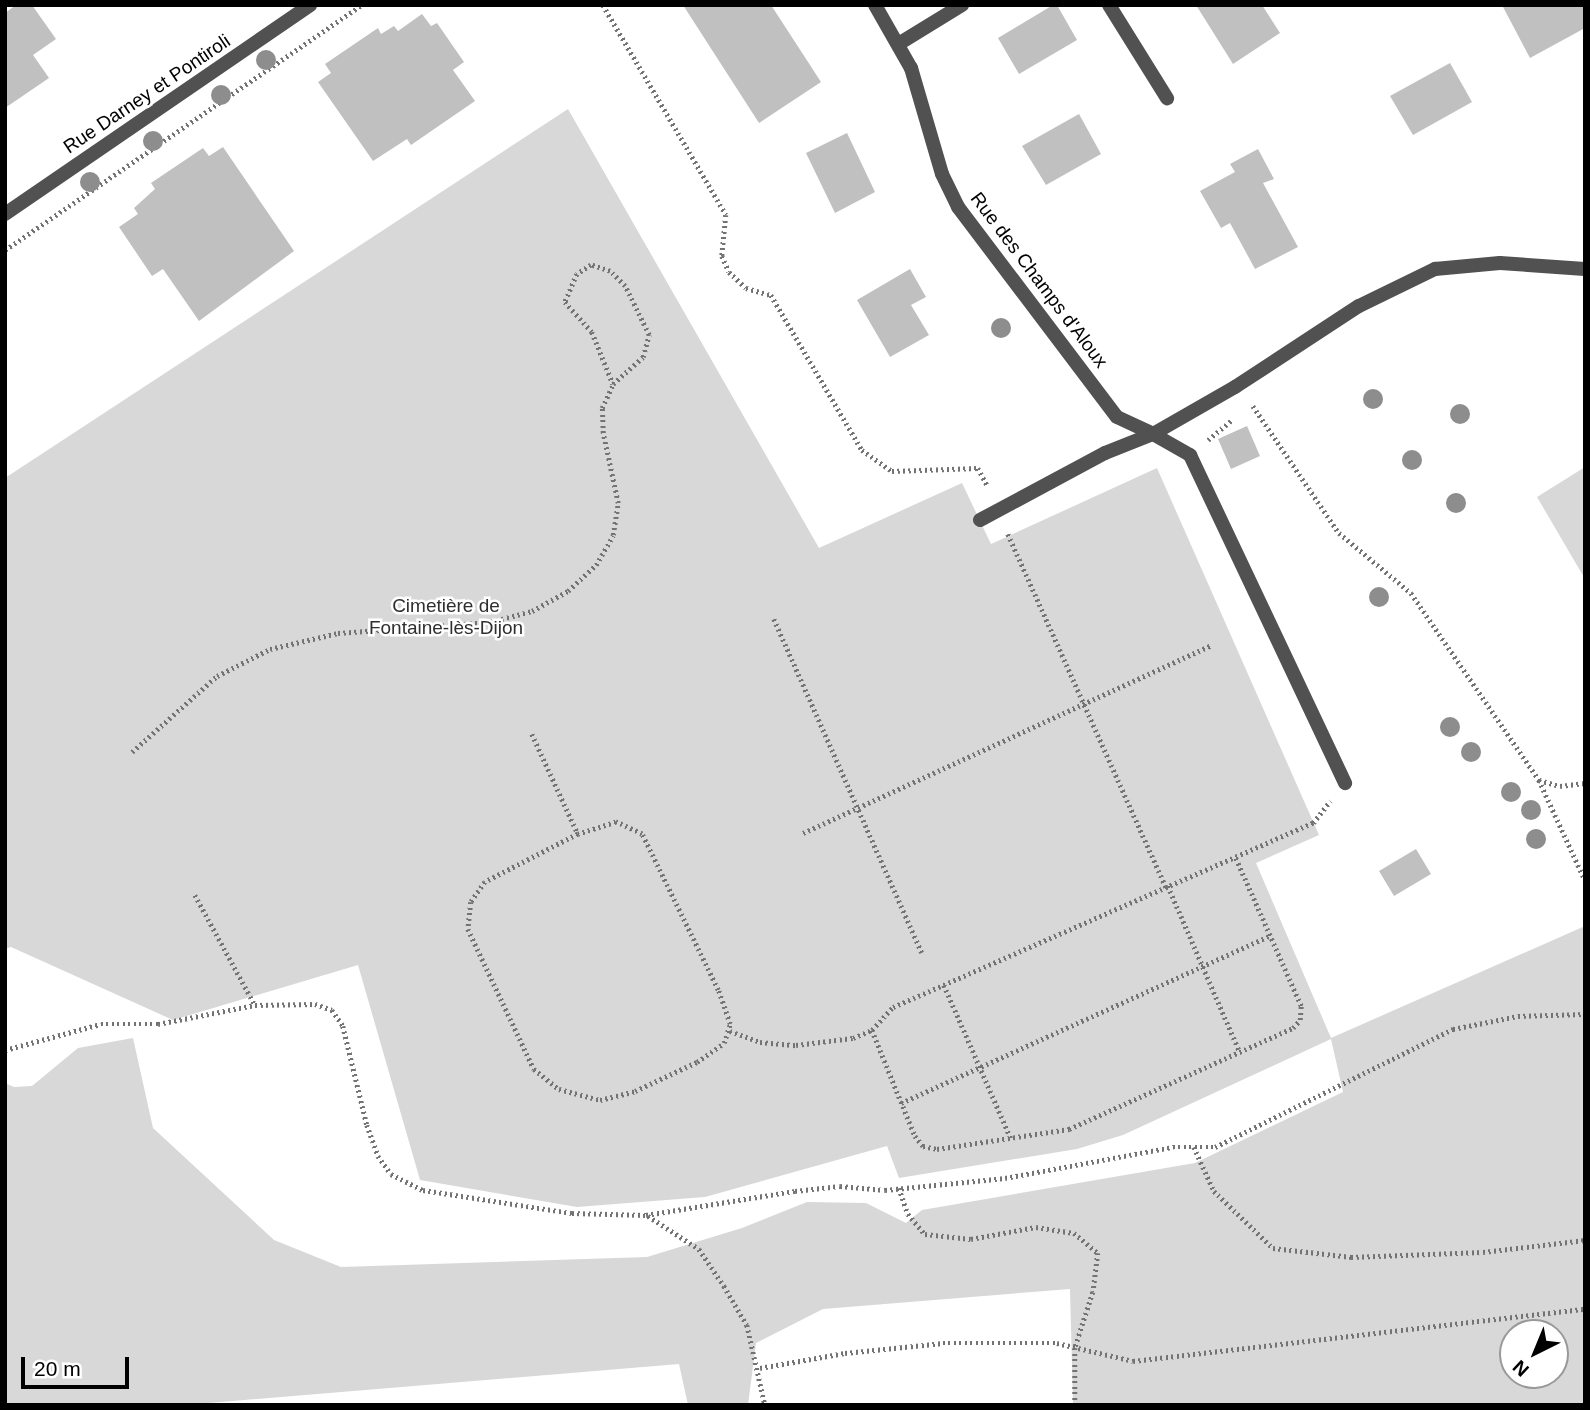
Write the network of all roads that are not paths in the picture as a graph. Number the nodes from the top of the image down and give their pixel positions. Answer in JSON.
{"nodes":[{"id":1,"x":310,"y":5,"type":"edge"},
{"id":2,"x":875,"y":5,"type":"edge"},
{"id":3,"x":962,"y":5,"type":"edge"},
{"id":4,"x":1109,"y":5,"type":"edge"},
{"id":5,"x":900,"y":43,"type":"junction"},
{"id":6,"x":1167,"y":99,"type":"dead end"},
{"id":7,"x":5,"y":214,"type":"edge"},
{"id":8,"x":1585,"y":269,"type":"edge"},
{"id":9,"x":1153,"y":434,"type":"junction"},
{"id":10,"x":980,"y":520,"type":"dead end"},
{"id":11,"x":1345,"y":782,"type":"road end"}],
"edges":[{"from":1,"to":7,"type":"street","name":"Rue Darney et Pontiroli"},
{"from":2,"to":5,"type":"street","name":"Rue des Champs d'Aloux"},
{"from":3,"to":5,"type":"street"},
{"from":4,"to":6,"type":"street"},
{"from":5,"to":9,"type":"street","name":"Rue des Champs d'Aloux"},
{"from":8,"to":9,"type":"street"},
{"from":9,"to":10,"type":"street"},
{"from":9,"to":11,"type":"street","name":"Rue des Champs d'Aloux"}]}
